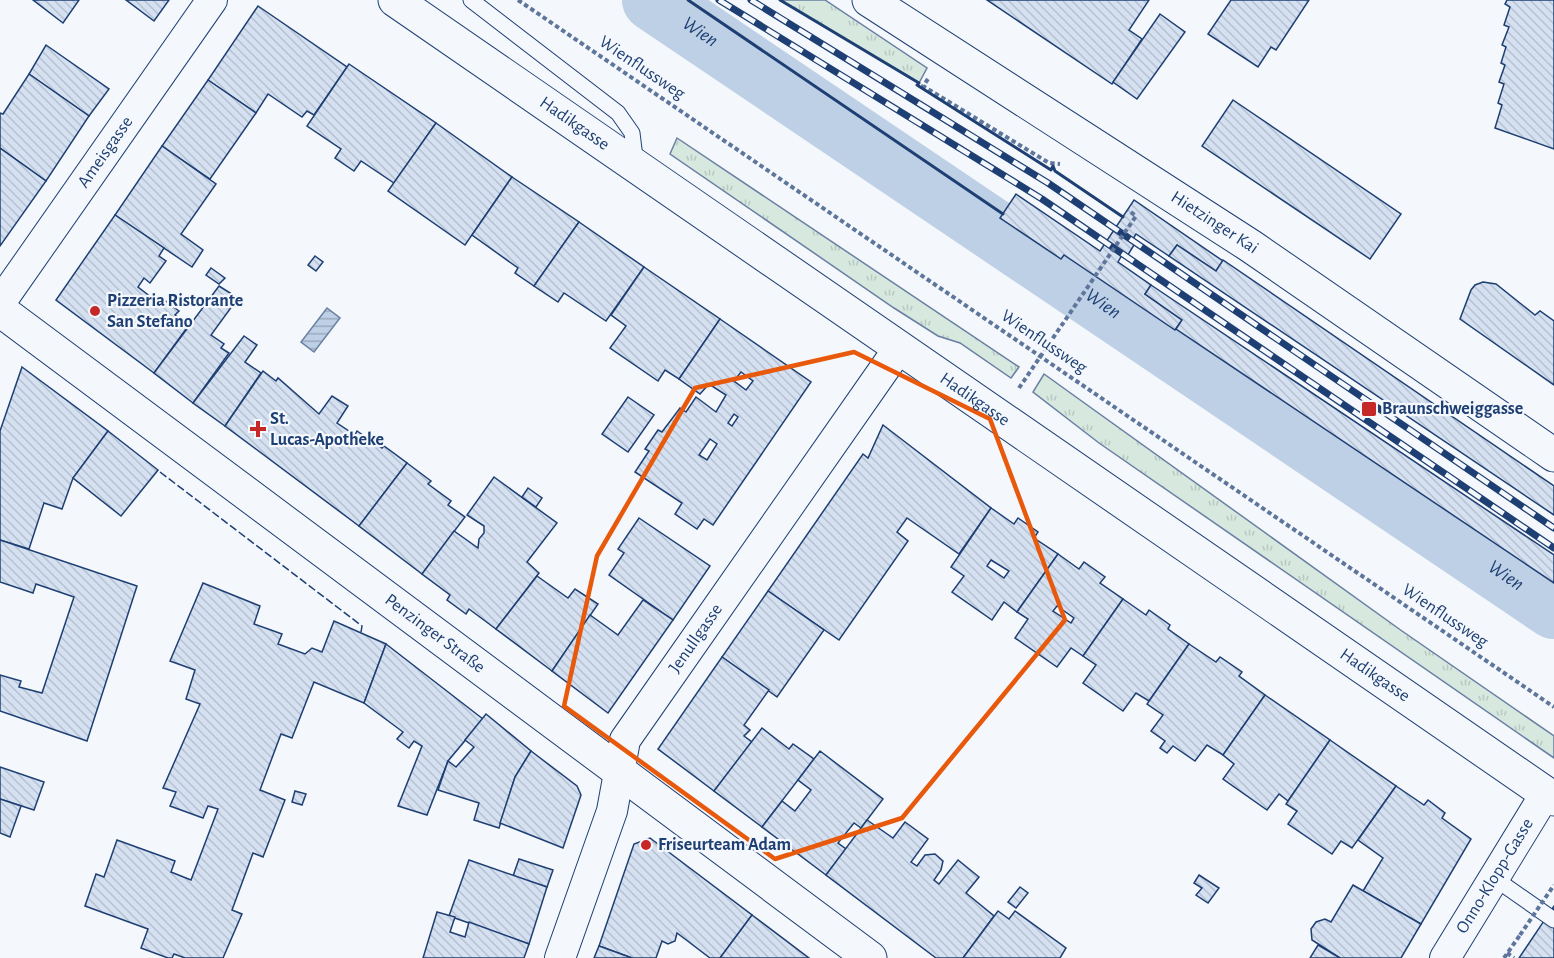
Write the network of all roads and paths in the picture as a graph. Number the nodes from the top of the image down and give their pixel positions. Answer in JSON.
{"nodes":[{"id":1,"x":212,"y":0,"type":"edge"},
{"id":2,"x":395,"y":0,"type":"edge"},
{"id":3,"x":471,"y":0,"type":"edge"},
{"id":4,"x":518,"y":0,"type":"edge"},
{"id":5,"x":869,"y":0,"type":"edge"},
{"id":6,"x":636,"y":166,"type":"junction"},
{"id":7,"x":1128,"y":210,"type":"dead end"},
{"id":8,"x":0,"y":303,"type":"edge"},
{"id":9,"x":0,"y":310,"type":"edge"},
{"id":10,"x":899,"y":348,"type":"junction"},
{"id":11,"x":1019,"y":388,"type":"dead end"},
{"id":12,"x":1554,"y":455,"type":"edge"},
{"id":13,"x":1554,"y":707,"type":"edge"},
{"id":14,"x":620,"y":769,"type":"junction"},
{"id":15,"x":1550,"y":796,"type":"edge"},
{"id":16,"x":1494,"y":878,"type":"junction"},
{"id":17,"x":1554,"y":885,"type":"edge"},
{"id":18,"x":1554,"y":920,"type":"edge"},
{"id":19,"x":1508,"y":953,"type":"junction"},
{"id":20,"x":560,"y":958,"type":"edge"},
{"id":21,"x":870,"y":958,"type":"edge"},
{"id":22,"x":1445,"y":958,"type":"edge"},
{"id":23,"x":1504,"y":958,"type":"edge"},
{"id":24,"x":1514,"y":958,"type":"edge"}],
"edges":[{"from":1,"to":8,"type":"street","name":"Ameisgasse"},
{"from":2,"to":6,"type":"main road","name":"Hadikgasse"},
{"from":3,"to":6,"type":"lane"},
{"from":4,"to":13,"type":"path","name":"Wienflussweg"},
{"from":5,"to":12,"type":"main road","name":"Hietzinger Kai"},
{"from":6,"to":10,"type":"main road","name":"Hadikgasse"},
{"from":7,"to":11,"type":"path","bridge":true},
{"from":9,"to":14,"type":"main road","name":"Penzinger Straße"},
{"from":10,"to":14,"type":"street","name":"Jenullgasse"},
{"from":10,"to":15,"type":"main road","name":"Hadikgasse"},
{"from":14,"to":20,"type":"street","name":"Jenullgasse"},
{"from":14,"to":21,"type":"main road","name":"Penzinger Straße"},
{"from":15,"to":16,"type":"street","name":"Onno-Klopp-Gasse"},
{"from":16,"to":18,"type":"lane"},
{"from":16,"to":22,"type":"street","name":"Onno-Klopp-Gasse"},
{"from":17,"to":19,"type":"path","bridge":true},
{"from":19,"to":23,"type":"path"},
{"from":19,"to":24,"type":"path"}]}
